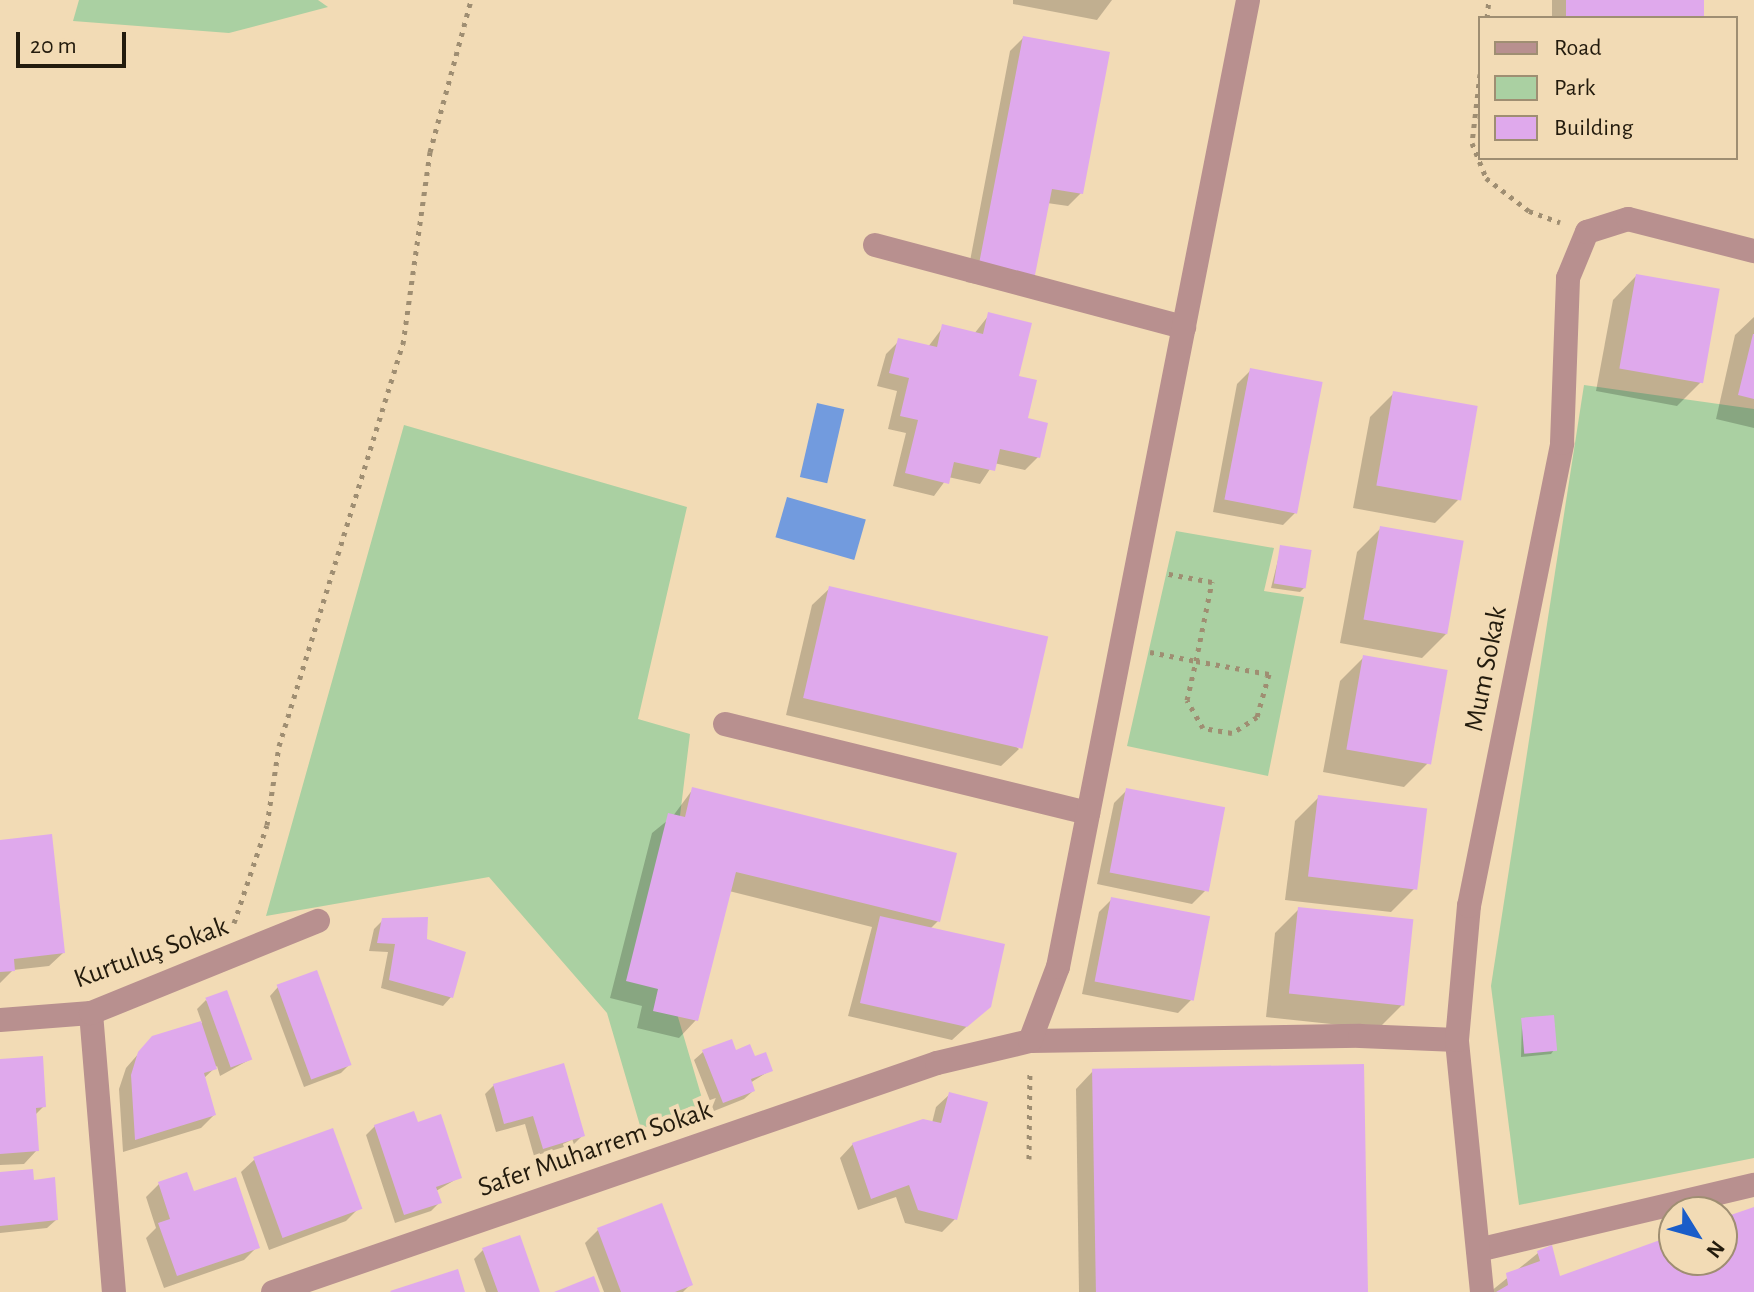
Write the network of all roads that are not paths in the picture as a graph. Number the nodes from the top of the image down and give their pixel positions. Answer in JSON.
{"nodes":[{"id":1,"x":1248,"y":0,"type":"edge"},
{"id":2,"x":875,"y":245,"type":"dead end"},
{"id":3,"x":1754,"y":251,"type":"edge"},
{"id":4,"x":1184,"y":327,"type":"junction"},
{"id":5,"x":725,"y":724,"type":"dead end"},
{"id":6,"x":1088,"y":813,"type":"junction"},
{"id":7,"x":318,"y":921,"type":"dead end"},
{"id":8,"x":91,"y":1013,"type":"junction"},
{"id":9,"x":0,"y":1020,"type":"edge"},
{"id":10,"x":1457,"y":1040,"type":"junction"},
{"id":11,"x":1030,"y":1041,"type":"junction"},
{"id":12,"x":1754,"y":1185,"type":"edge"},
{"id":13,"x":1478,"y":1250,"type":"junction"},
{"id":14,"x":114,"y":1292,"type":"edge"},
{"id":15,"x":273,"y":1292,"type":"edge"},
{"id":16,"x":1482,"y":1292,"type":"edge"}],
"edges":[{"from":1,"to":4,"type":"street"},
{"from":2,"to":4,"type":"street"},
{"from":3,"to":10,"type":"street","name":"Mum Sokak"},
{"from":4,"to":6,"type":"street"},
{"from":5,"to":6,"type":"street"},
{"from":6,"to":11,"type":"street"},
{"from":7,"to":8,"type":"street","name":"Kurtuluş Sokak"},
{"from":8,"to":9,"type":"street","name":"Kurtuluş Sokak"},
{"from":8,"to":14,"type":"street"},
{"from":10,"to":11,"type":"street","name":"Safer Muharrem Sokak"},
{"from":10,"to":13,"type":"street","name":"Mum Sokak"},
{"from":11,"to":15,"type":"street","name":"Safer Muharrem Sokak"},
{"from":12,"to":13,"type":"street"},
{"from":13,"to":16,"type":"street","name":"Mum Sokak"}]}
